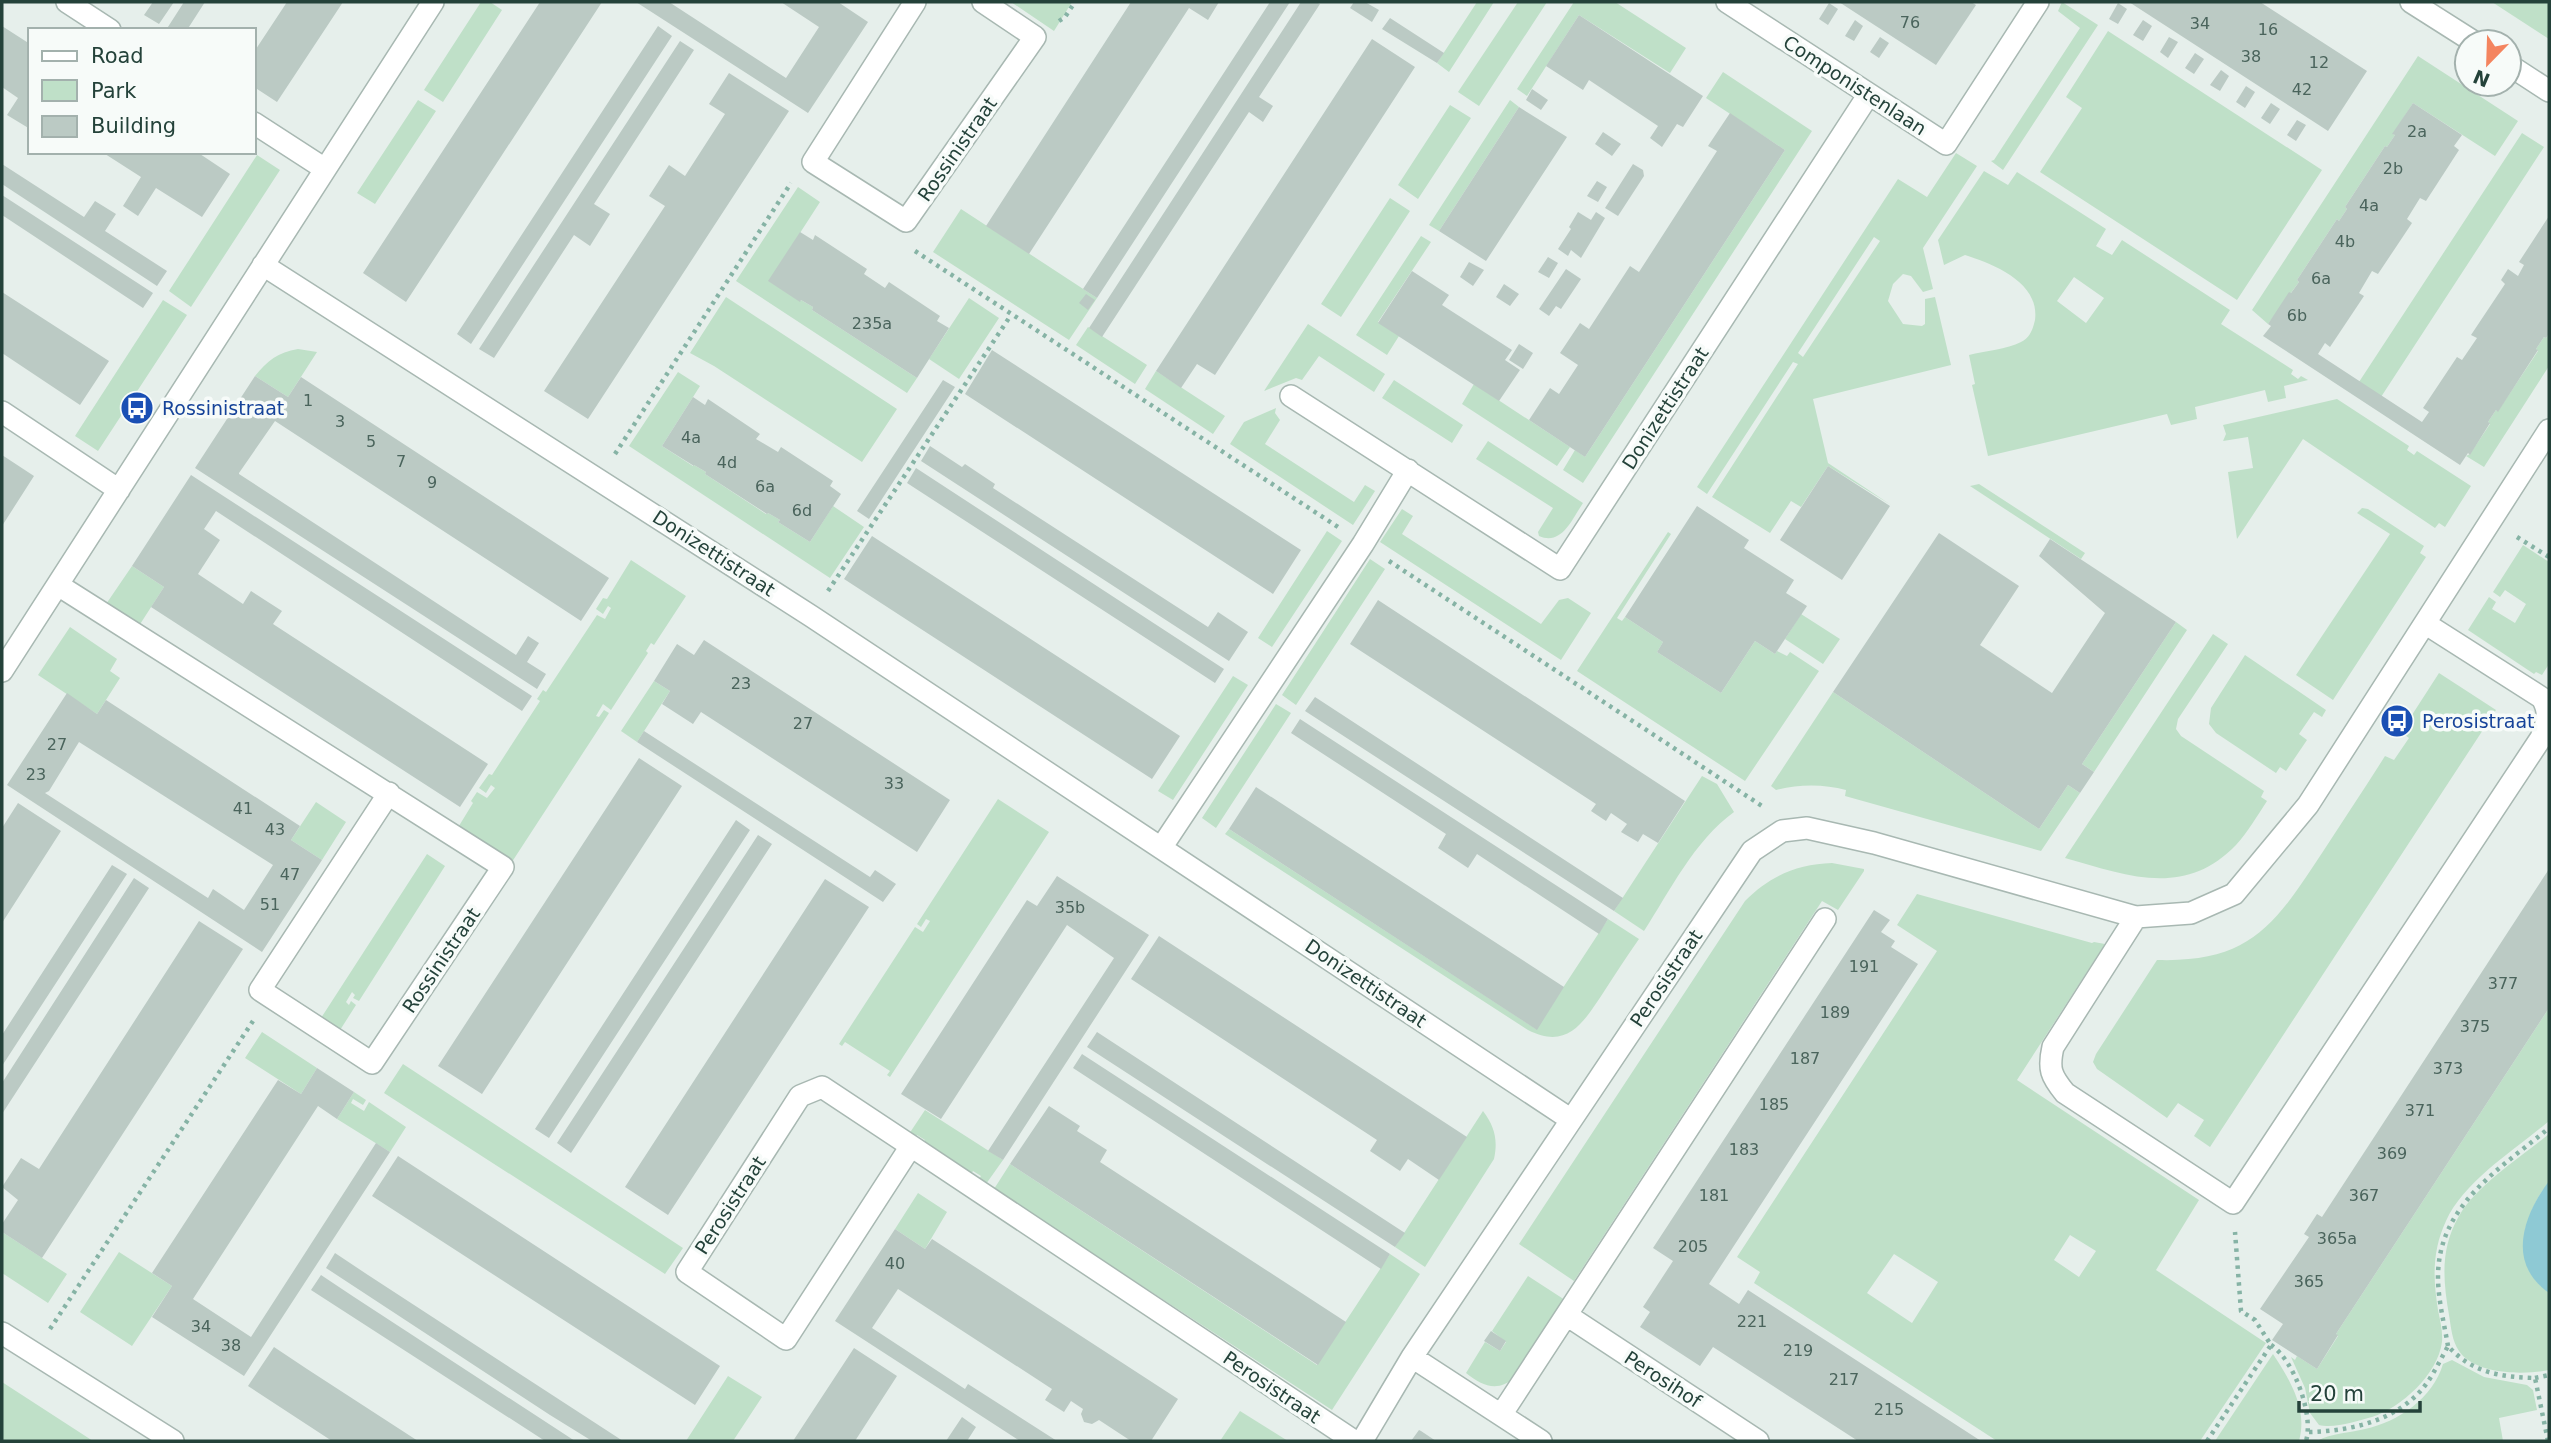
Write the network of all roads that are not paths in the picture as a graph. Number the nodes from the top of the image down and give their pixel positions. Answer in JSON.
{"nodes":[{"id":1,"x":67,"y":2,"type":"edge"},
{"id":2,"x":433,"y":2,"type":"edge"},
{"id":3,"x":915,"y":2,"type":"edge"},
{"id":4,"x":983,"y":2,"type":"edge"},
{"id":5,"x":1727,"y":2,"type":"edge"},
{"id":6,"x":2038,"y":2,"type":"edge"},
{"id":7,"x":2412,"y":2,"type":"edge"},
{"id":8,"x":107,"y":28,"type":"edge"},
{"id":9,"x":2453,"y":28,"type":"edge"},
{"id":10,"x":2523,"y":74,"type":"edge"},
{"id":11,"x":2549,"y":91,"type":"edge"},
{"id":12,"x":1869,"y":94,"type":"junction"},
{"id":13,"x":256,"y":124,"type":"edge"},
{"id":14,"x":325,"y":169,"type":"junction"},
{"id":15,"x":263,"y":265,"type":"junction"},
{"id":16,"x":1291,"y":396,"type":"dead end"},
{"id":17,"x":2,"y":412,"type":"edge"},
{"id":18,"x":2549,"y":430,"type":"edge"},
{"id":19,"x":1408,"y":470,"type":"junction"},
{"id":20,"x":119,"y":490,"type":"junction"},
{"id":21,"x":58,"y":585,"type":"junction"},
{"id":22,"x":2426,"y":624,"type":"junction"},
{"id":23,"x":2,"y":671,"type":"edge"},
{"id":24,"x":389,"y":793,"type":"junction"},
{"id":25,"x":1161,"y":848,"type":"junction"},
{"id":26,"x":2136,"y":917,"type":"junction"},
{"id":27,"x":1825,"y":919,"type":"dead end"},
{"id":28,"x":1570,"y":1119,"type":"junction"},
{"id":29,"x":911,"y":1146,"type":"junction"},
{"id":30,"x":1568,"y":1316,"type":"junction"},
{"id":31,"x":2,"y":1333,"type":"edge"},
{"id":32,"x":1412,"y":1357,"type":"junction"},
{"id":33,"x":1501,"y":1415,"type":"junction"},
{"id":34,"x":173,"y":1441,"type":"edge"},
{"id":35,"x":1354,"y":1441,"type":"edge"},
{"id":36,"x":1362,"y":1441,"type":"edge"},
{"id":37,"x":1541,"y":1441,"type":"edge"},
{"id":38,"x":1758,"y":1441,"type":"edge"}],
"edges":[{"from":1,"to":8,"type":"street"},
{"from":2,"to":14,"type":"street"},
{"from":3,"to":4,"type":"street","name":"Rossinistraat"},
{"from":5,"to":12,"type":"street","name":"Componistenlaan"},
{"from":6,"to":12,"type":"street","name":"Componistenlaan"},
{"from":7,"to":9,"type":"street"},
{"from":10,"to":11,"type":"street"},
{"from":12,"to":19,"type":"street","name":"Donizettistraat"},
{"from":13,"to":14,"type":"street"},
{"from":14,"to":15,"type":"street"},
{"from":15,"to":20,"type":"street"},
{"from":15,"to":25,"type":"street","name":"Donizettistraat"},
{"from":16,"to":19,"type":"street","name":"Donizettistraat"},
{"from":17,"to":20,"type":"street"},
{"from":18,"to":22,"type":"street"},
{"from":19,"to":25,"type":"street"},
{"from":20,"to":21,"type":"street"},
{"from":21,"to":23,"type":"street"},
{"from":21,"to":24,"type":"street","name":"Rossinistraat"},
{"from":22,"to":26,"type":"street"},
{"from":22,"to":26,"type":"street"},
{"from":24,"to":24,"type":"street","name":"Rossinistraat"},
{"from":25,"to":28,"type":"street","name":"Donizettistraat"},
{"from":26,"to":28,"type":"street","name":"Perosistraat"},
{"from":27,"to":30,"type":"street"},
{"from":28,"to":32,"type":"street","name":"Perosistraat"},
{"from":29,"to":29,"type":"street","name":"Perosistraat"},
{"from":29,"to":35,"type":"street","name":"Perosistraat"},
{"from":30,"to":33,"type":"street"},
{"from":30,"to":38,"type":"street","name":"Perosihof"},
{"from":31,"to":34,"type":"street"},
{"from":32,"to":33,"type":"street"},
{"from":32,"to":36,"type":"street","name":"Perosistraat"},
{"from":33,"to":37,"type":"street"}]}
